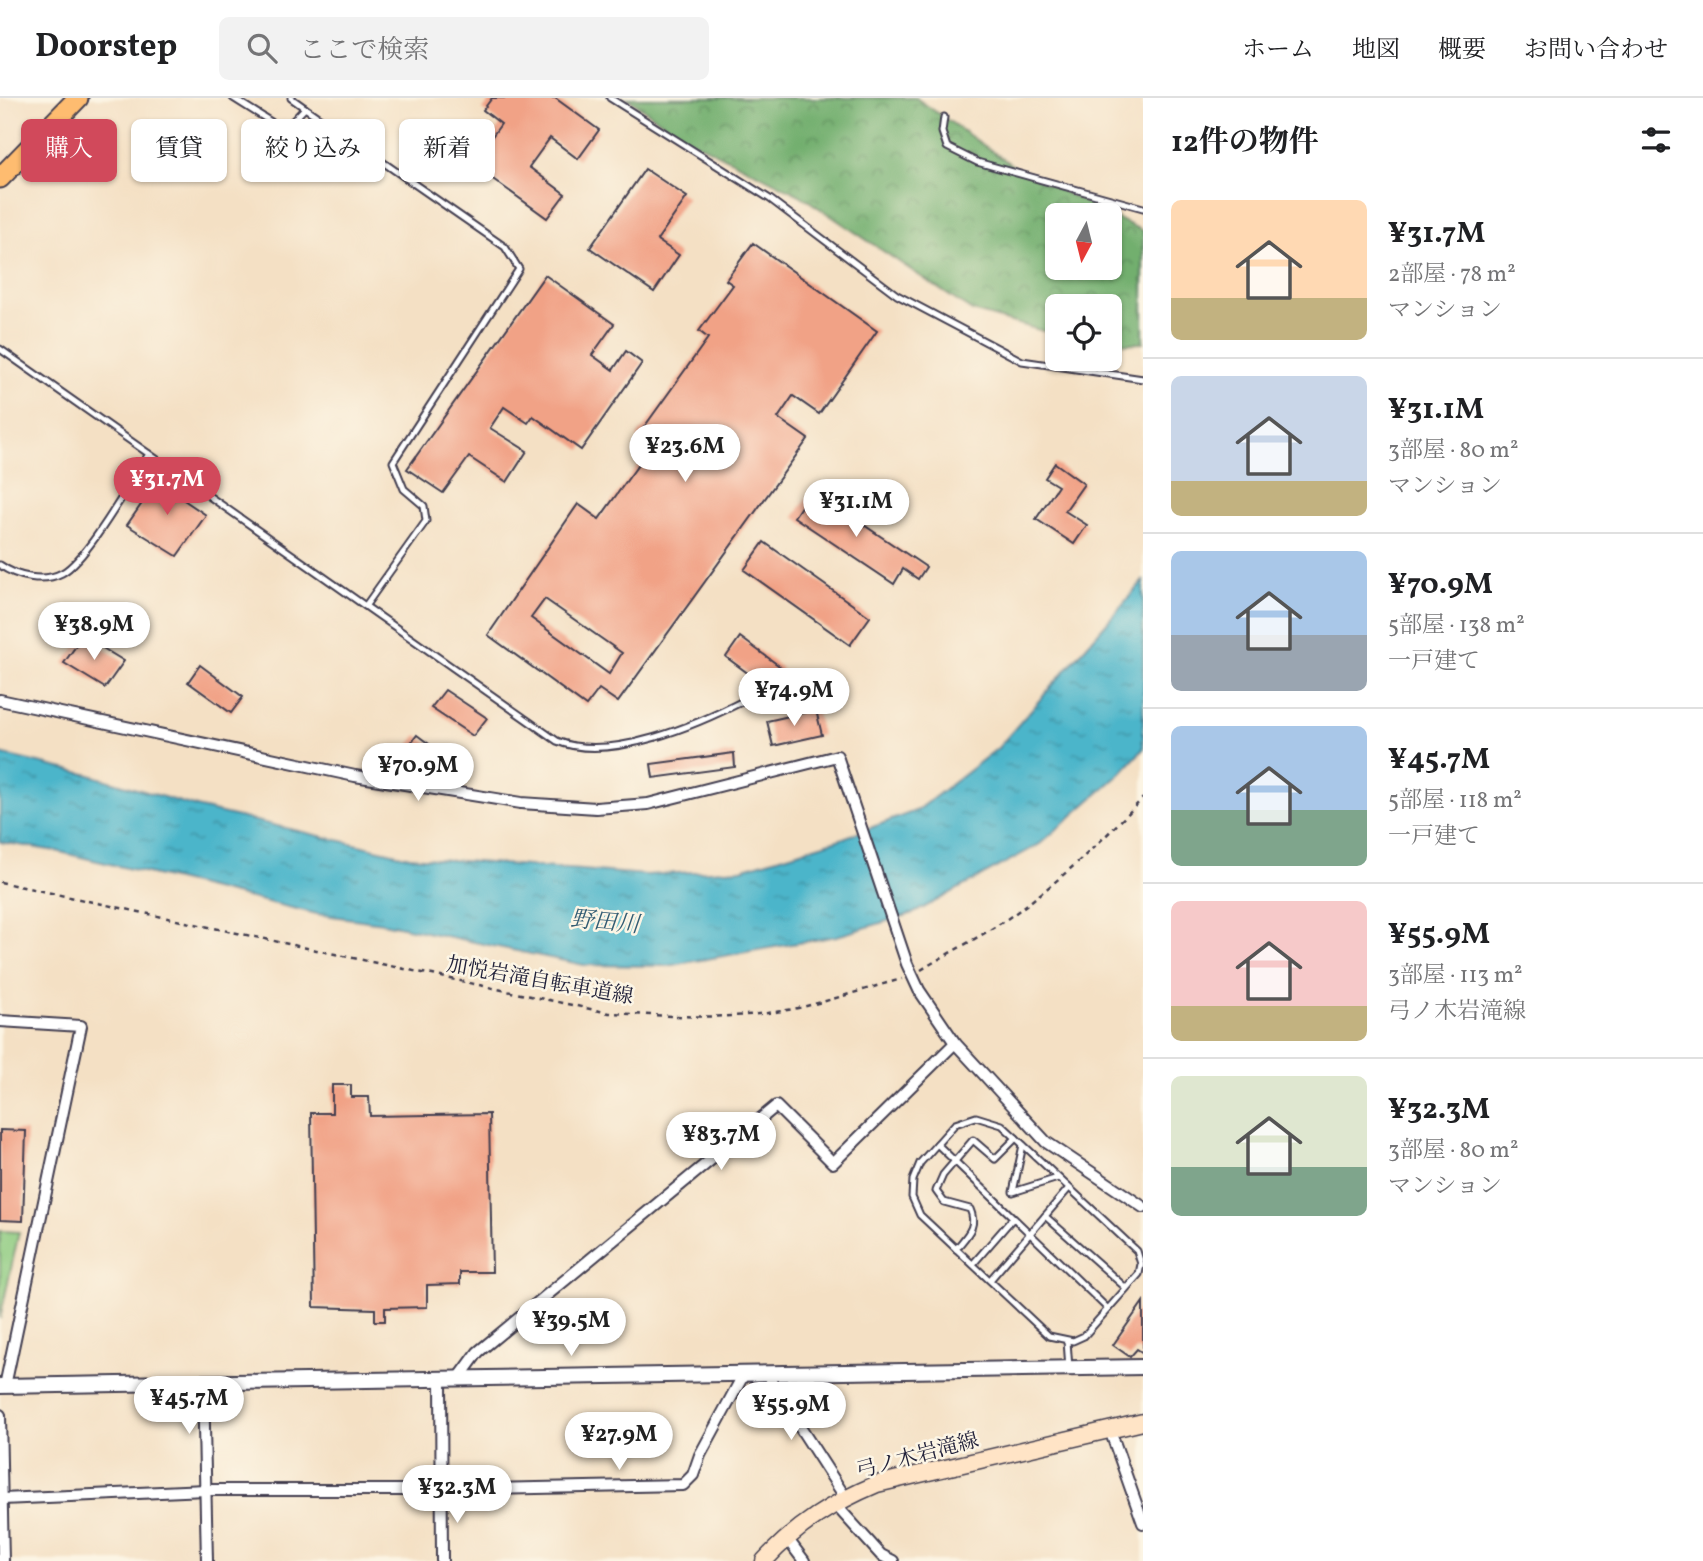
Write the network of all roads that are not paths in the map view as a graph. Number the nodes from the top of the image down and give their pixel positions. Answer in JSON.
{"nodes":[{"id":1,"x":78,"y":98,"type":"edge"},
{"id":2,"x":233,"y":98,"type":"edge"},
{"id":3,"x":291,"y":98,"type":"edge"},
{"id":4,"x":610,"y":98,"type":"edge"},
{"id":5,"x":305,"y":108,"type":"junction"},
{"id":6,"x":944,"y":117,"type":"dead end"},
{"id":7,"x":0,"y":178,"type":"edge"},
{"id":8,"x":1143,"y":208,"type":"edge"},
{"id":9,"x":0,"y":349,"type":"edge"},
{"id":10,"x":1143,"y":379,"type":"edge"},
{"id":11,"x":149,"y":454,"type":"junction"},
{"id":12,"x":0,"y":565,"type":"edge"},
{"id":13,"x":366,"y":605,"type":"junction"},
{"id":14,"x":747,"y":699,"type":"dead end"},
{"id":15,"x":0,"y":700,"type":"edge"},
{"id":16,"x":0,"y":1021,"type":"edge"},
{"id":17,"x":955,"y":1043,"type":"junction"},
{"id":18,"x":1016,"y":1139,"type":"junction"},
{"id":19,"x":937,"y":1144,"type":"junction"},
{"id":20,"x":1023,"y":1145,"type":"junction"},
{"id":21,"x":954,"y":1160,"type":"junction"},
{"id":22,"x":1058,"y":1178,"type":"junction"},
{"id":23,"x":1069,"y":1188,"type":"junction"},
{"id":24,"x":1143,"y":1207,"type":"edge"},
{"id":25,"x":1045,"y":1216,"type":"junction"},
{"id":26,"x":1013,"y":1218,"type":"junction"},
{"id":27,"x":1030,"y":1234,"type":"junction"},
{"id":28,"x":956,"y":1249,"type":"junction"},
{"id":29,"x":973,"y":1265,"type":"junction"},
{"id":30,"x":990,"y":1280,"type":"junction"},
{"id":31,"x":1126,"y":1288,"type":"junction"},
{"id":32,"x":1108,"y":1309,"type":"junction"},
{"id":33,"x":1068,"y":1340,"type":"junction"},
{"id":34,"x":1143,"y":1367,"type":"edge"},
{"id":35,"x":1069,"y":1368,"type":"junction"},
{"id":36,"x":745,"y":1372,"type":"junction"},
{"id":37,"x":769,"y":1372,"type":"junction"},
{"id":38,"x":459,"y":1378,"type":"junction"},
{"id":39,"x":441,"y":1379,"type":"junction"},
{"id":40,"x":203,"y":1382,"type":"junction"},
{"id":41,"x":3,"y":1386,"type":"edge"},
{"id":42,"x":0,"y":1415,"type":"edge"},
{"id":43,"x":1143,"y":1422,"type":"edge"},
{"id":44,"x":1110,"y":1430,"type":"junction"},
{"id":45,"x":206,"y":1490,"type":"junction"},
{"id":46,"x":442,"y":1490,"type":"junction"},
{"id":47,"x":2,"y":1499,"type":"junction"},
{"id":48,"x":839,"y":1500,"type":"junction"},
{"id":49,"x":1143,"y":1522,"type":"edge"},
{"id":50,"x":786,"y":1537,"type":"junction"},
{"id":51,"x":3,"y":1561,"type":"edge"},
{"id":52,"x":207,"y":1561,"type":"edge"},
{"id":53,"x":442,"y":1561,"type":"edge"},
{"id":54,"x":764,"y":1561,"type":"edge"},
{"id":55,"x":804,"y":1561,"type":"edge"},
{"id":56,"x":893,"y":1561,"type":"edge"}],
"edges":[{"from":1,"to":7,"type":"highway"},
{"from":2,"to":5,"type":"lane"},
{"from":3,"to":5,"type":"lane"},
{"from":4,"to":10,"type":"lane"},
{"from":5,"to":13,"type":"lane"},
{"from":6,"to":8,"type":"lane"},
{"from":9,"to":11,"type":"lane"},
{"from":11,"to":12,"type":"lane"},
{"from":11,"to":13,"type":"lane"},
{"from":13,"to":14,"type":"lane"},
{"from":15,"to":17,"type":"street"},
{"from":16,"to":41,"type":"street"},
{"from":17,"to":24,"type":"street"},
{"from":17,"to":38,"type":"street"},
{"from":18,"to":19,"type":"lane"},
{"from":18,"to":20,"type":"lane"},
{"from":18,"to":21,"type":"lane"},
{"from":19,"to":21,"type":"lane"},
{"from":19,"to":28,"type":"lane"},
{"from":20,"to":22,"type":"lane"},
{"from":20,"to":22,"type":"lane"},
{"from":21,"to":26,"type":"lane"},
{"from":21,"to":28,"type":"lane"},
{"from":22,"to":23,"type":"lane"},
{"from":23,"to":25,"type":"lane"},
{"from":23,"to":31,"type":"lane"},
{"from":25,"to":27,"type":"lane"},
{"from":25,"to":31,"type":"lane"},
{"from":26,"to":27,"type":"lane"},
{"from":26,"to":29,"type":"lane"},
{"from":27,"to":30,"type":"lane"},
{"from":27,"to":32,"type":"lane"},
{"from":28,"to":29,"type":"lane"},
{"from":29,"to":30,"type":"lane"},
{"from":30,"to":33,"type":"lane"},
{"from":31,"to":32,"type":"lane"},
{"from":32,"to":33,"type":"lane"},
{"from":33,"to":35,"type":"lane"},
{"from":34,"to":35,"type":"street"},
{"from":35,"to":37,"type":"street"},
{"from":36,"to":37,"type":"street"},
{"from":36,"to":38,"type":"street"},
{"from":36,"to":46,"type":"street"},
{"from":37,"to":48,"type":"street"},
{"from":38,"to":39,"type":"street"},
{"from":39,"to":40,"type":"street"},
{"from":39,"to":46,"type":"street"},
{"from":40,"to":41,"type":"street"},
{"from":40,"to":45,"type":"street"},
{"from":42,"to":47,"type":"street"},
{"from":43,"to":44,"type":"main road","name":"弓ノ木岩滝線"},
{"from":44,"to":48,"type":"main road","name":"弓ノ木岩滝線"},
{"from":44,"to":49,"type":"street"},
{"from":45,"to":46,"type":"street"},
{"from":45,"to":47,"type":"street"},
{"from":45,"to":52,"type":"street"},
{"from":46,"to":53,"type":"street"},
{"from":47,"to":51,"type":"street"},
{"from":48,"to":50,"type":"main road","name":"弓ノ木岩滝線"},
{"from":48,"to":56,"type":"street"},
{"from":50,"to":54,"type":"main road","name":"弓ノ木岩滝線"},
{"from":50,"to":55,"type":"street"}]}
